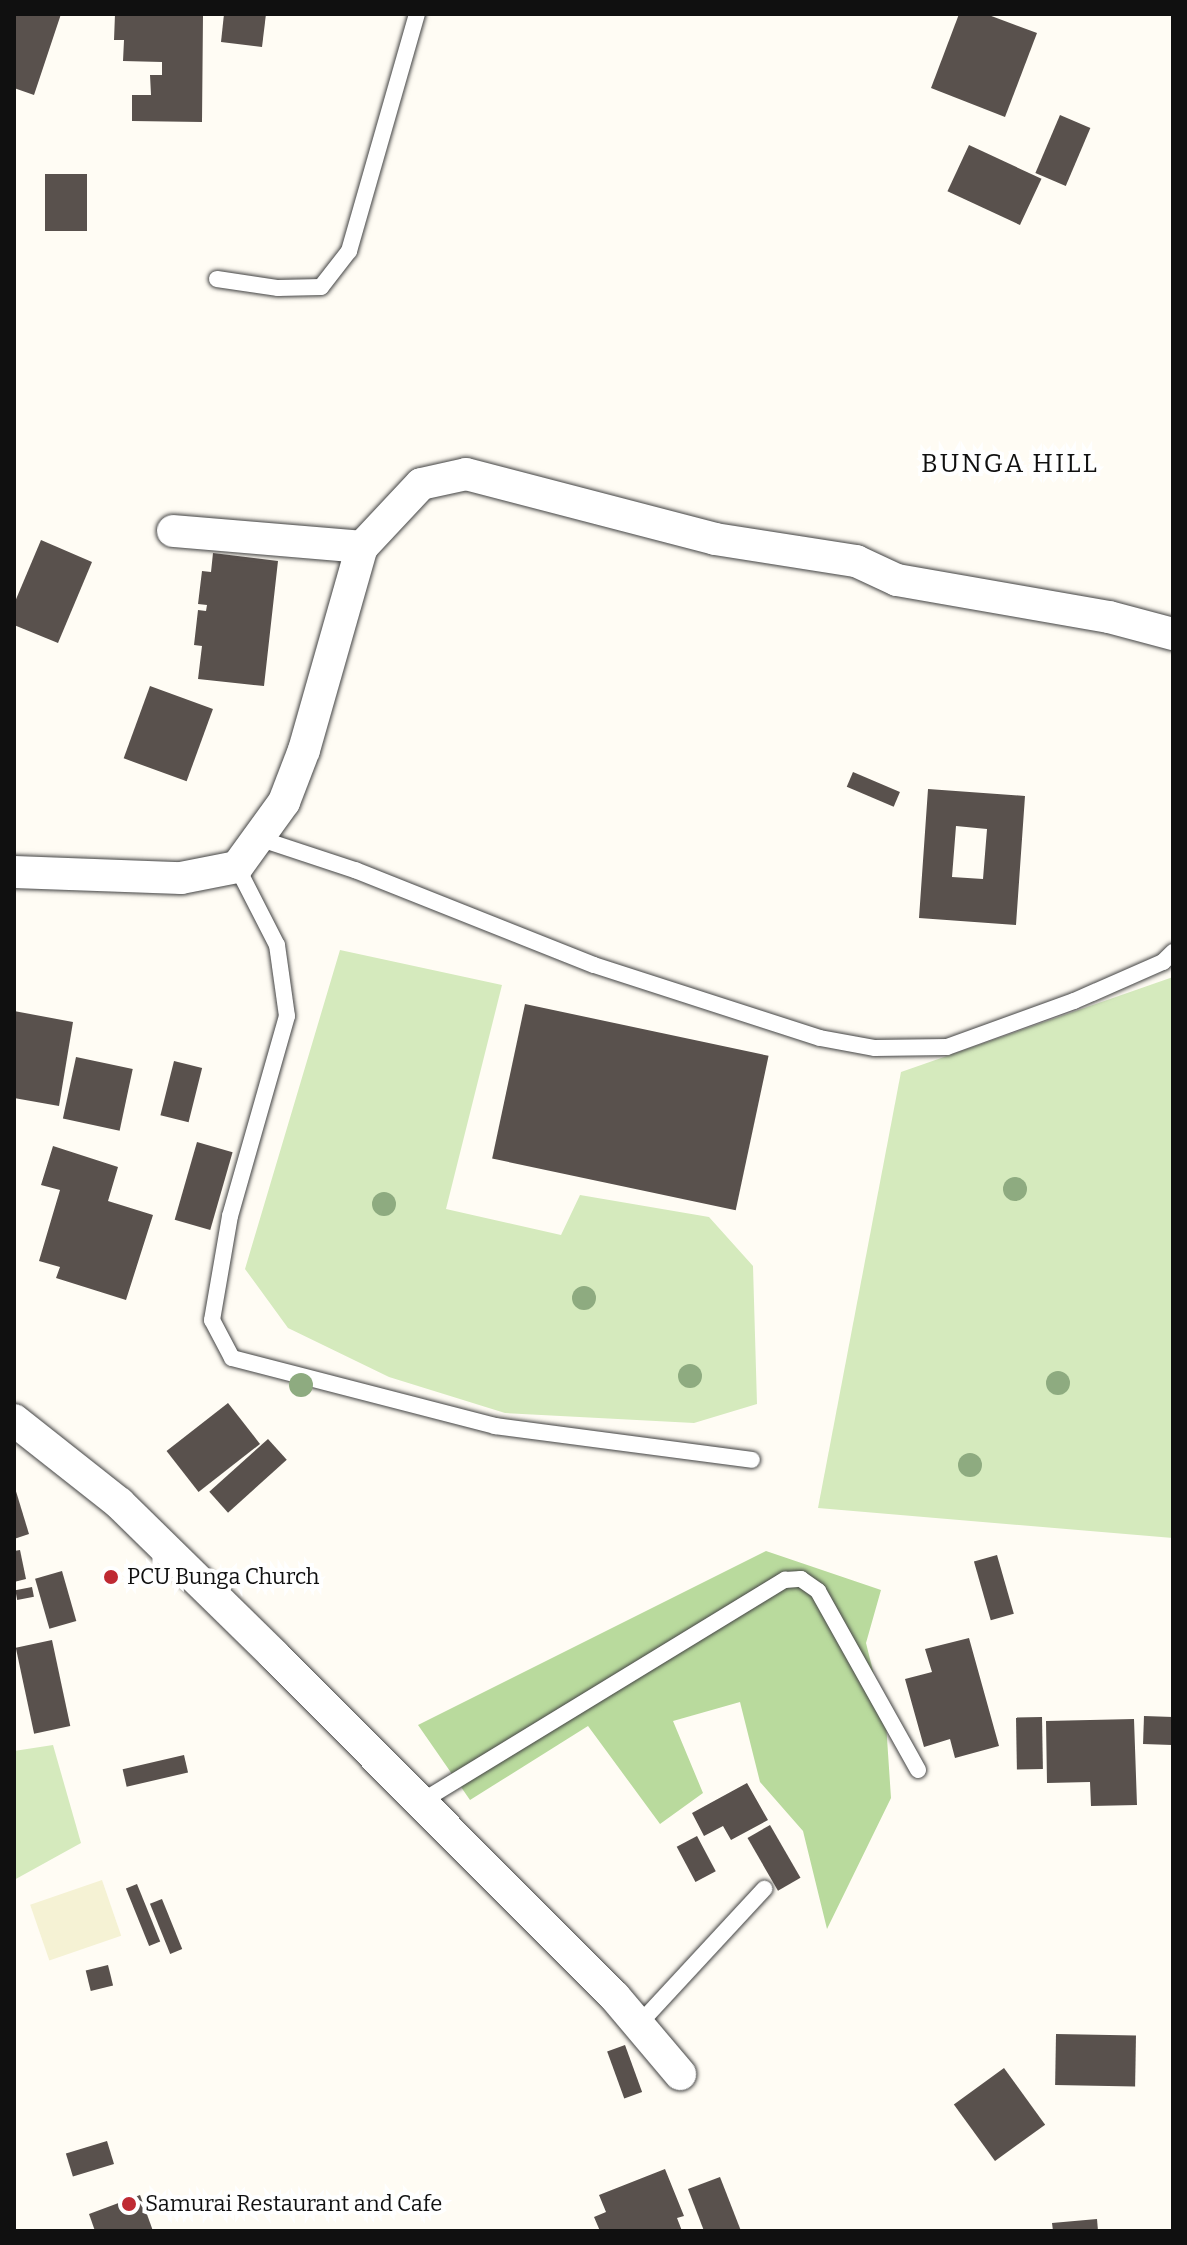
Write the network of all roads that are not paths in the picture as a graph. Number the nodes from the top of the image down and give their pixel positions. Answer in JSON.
{"nodes":[{"id":1,"x":417,"y":14,"type":"edge"},
{"id":2,"x":217,"y":279,"type":"dead end"},
{"id":3,"x":173,"y":531,"type":"dead end"},
{"id":4,"x":362,"y":547,"type":"junction"},
{"id":5,"x":1173,"y":634,"type":"edge"},
{"id":6,"x":261,"y":839,"type":"junction"},
{"id":7,"x":237,"y":867,"type":"junction"},
{"id":8,"x":14,"y":872,"type":"edge"},
{"id":9,"x":1173,"y":952,"type":"edge"},
{"id":10,"x":14,"y":1420,"type":"edge"},
{"id":11,"x":752,"y":1460,"type":"dead end"},
{"id":12,"x":918,"y":1770,"type":"dead end"},
{"id":13,"x":417,"y":1804,"type":"junction"},
{"id":14,"x":764,"y":1889,"type":"dead end"},
{"id":15,"x":640,"y":2023,"type":"junction"},
{"id":16,"x":680,"y":2074,"type":"dead end"}],
"edges":[{"from":1,"to":2,"type":"lane"},
{"from":3,"to":4,"type":"street"},
{"from":4,"to":5,"type":"street"},
{"from":4,"to":6,"type":"street"},
{"from":6,"to":7,"type":"street"},
{"from":6,"to":9,"type":"lane"},
{"from":7,"to":8,"type":"street"},
{"from":7,"to":11,"type":"lane"},
{"from":10,"to":13,"type":"street"},
{"from":12,"to":13,"type":"lane"},
{"from":13,"to":15,"type":"street"},
{"from":14,"to":15,"type":"lane"},
{"from":15,"to":16,"type":"street"}]}
